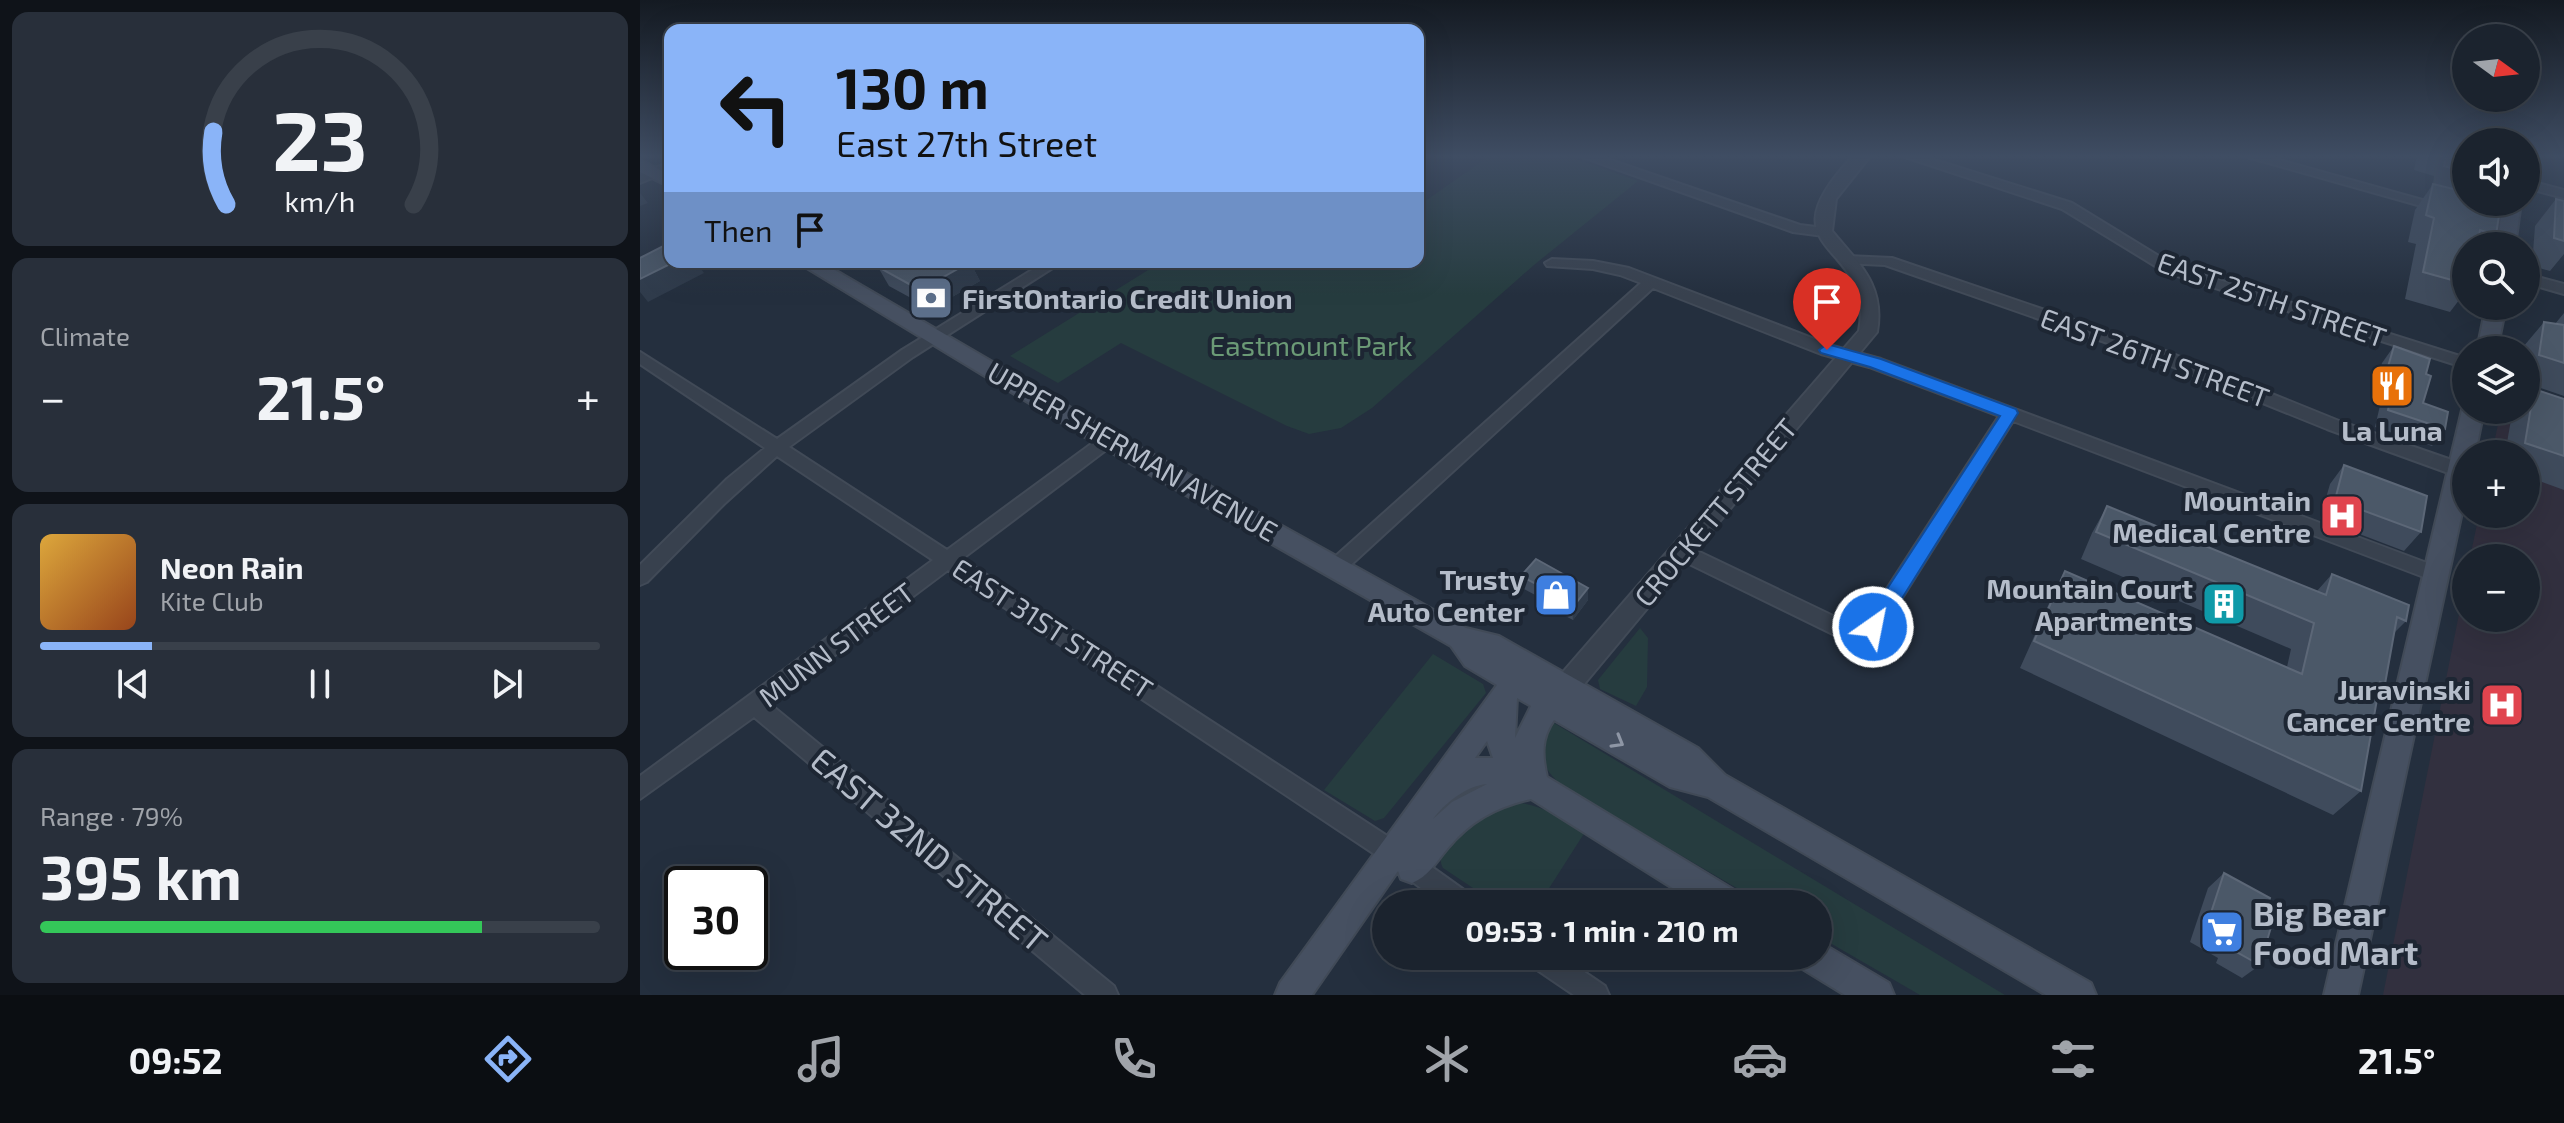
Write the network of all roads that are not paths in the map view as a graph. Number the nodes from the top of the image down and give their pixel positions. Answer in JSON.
{"nodes":[{"id":1,"x":1718,"y":201,"type":"edge"},
{"id":2,"x":1824,"y":201,"type":"edge"},
{"id":3,"x":2052,"y":201,"type":"edge"},
{"id":4,"x":2418,"y":201,"type":"edge"},
{"id":5,"x":2452,"y":211,"type":"edge"},
{"id":6,"x":1824,"y":232,"type":"junction"},
{"id":7,"x":1847,"y":260,"type":"junction"},
{"id":8,"x":1552,"y":263,"type":"dead end"},
{"id":9,"x":817,"y":268,"type":"edge"},
{"id":10,"x":1045,"y":268,"type":"edge"},
{"id":11,"x":1651,"y":282,"type":"junction"},
{"id":12,"x":2540,"y":282,"type":"edge"},
{"id":13,"x":2564,"y":289,"type":"edge"},
{"id":14,"x":933,"y":335,"type":"junction"},
{"id":15,"x":1849,"y":355,"type":"junction"},
{"id":16,"x":640,"y":357,"type":"edge"},
{"id":17,"x":2452,"y":359,"type":"edge"},
{"id":18,"x":2010,"y":413,"type":"junction"},
{"id":19,"x":1108,"y":440,"type":"junction"},
{"id":20,"x":779,"y":446,"type":"junction"},
{"id":21,"x":2452,"y":467,"type":"edge"},
{"id":22,"x":2452,"y":505,"type":"edge"},
{"id":23,"x":1682,"y":552,"type":"junction"},
{"id":24,"x":949,"y":560,"type":"junction"},
{"id":25,"x":1335,"y":568,"type":"junction"},
{"id":26,"x":2436,"y":574,"type":"junction"},
{"id":27,"x":640,"y":577,"type":"edge"},
{"id":28,"x":1467,"y":648,"type":"junction"},
{"id":29,"x":1503,"y":695,"type":"junction"},
{"id":30,"x":1558,"y":695,"type":"junction"},
{"id":31,"x":754,"y":704,"type":"junction"},
{"id":32,"x":1534,"y":785,"type":"junction"},
{"id":33,"x":640,"y":789,"type":"edge"},
{"id":34,"x":1418,"y":815,"type":"junction"},
{"id":35,"x":1403,"y":861,"type":"junction"},
{"id":36,"x":1443,"y":890,"type":"edge"},
{"id":37,"x":1705,"y":890,"type":"edge"},
{"id":38,"x":1832,"y":968,"type":"edge"},
{"id":39,"x":1559,"y":970,"type":"edge"},
{"id":40,"x":1105,"y":995,"type":"edge"},
{"id":41,"x":1292,"y":995,"type":"edge"},
{"id":42,"x":1596,"y":995,"type":"edge"},
{"id":43,"x":1877,"y":995,"type":"edge"},
{"id":44,"x":2079,"y":995,"type":"edge"},
{"id":45,"x":2341,"y":995,"type":"edge"}],
"edges":[{"from":1,"to":6,"type":"street"},
{"from":2,"to":6,"type":"street"},
{"from":3,"to":17,"type":"street","name":"EAST 25TH STREET"},
{"from":4,"to":5,"type":"street"},
{"from":6,"to":7,"type":"street","name":"CROCKETT STREET"},
{"from":7,"to":15,"type":"street","name":"CROCKETT STREET"},
{"from":7,"to":21,"type":"street","name":"EAST 26TH STREET"},
{"from":8,"to":11,"type":"street"},
{"from":9,"to":14,"type":"main road","name":"UPPER SHERMAN AVENUE"},
{"from":10,"to":14,"type":"street"},
{"from":11,"to":15,"type":"street"},
{"from":11,"to":25,"type":"street"},
{"from":12,"to":13,"type":"street"},
{"from":14,"to":19,"type":"main road","name":"UPPER SHERMAN AVENUE"},
{"from":14,"to":20,"type":"street"},
{"from":15,"to":18,"type":"street"},
{"from":15,"to":23,"type":"street","name":"CROCKETT STREET"},
{"from":16,"to":20,"type":"street","name":"EAST 31ST STREET"},
{"from":18,"to":23,"type":"street"},
{"from":18,"to":26,"type":"street"},
{"from":19,"to":24,"type":"street","name":"MUNN STREET"},
{"from":19,"to":25,"type":"main road","name":"UPPER SHERMAN AVENUE"},
{"from":20,"to":24,"type":"street","name":"EAST 31ST STREET"},
{"from":20,"to":27,"type":"street"},
{"from":22,"to":26,"type":"main road"},
{"from":23,"to":30,"type":"street","name":"CROCKETT STREET"},
{"from":24,"to":31,"type":"street","name":"MUNN STREET"},
{"from":24,"to":35,"type":"street","name":"EAST 31ST STREET"},
{"from":25,"to":28,"type":"main road","name":"UPPER SHERMAN AVENUE"},
{"from":26,"to":45,"type":"main road"},
{"from":28,"to":29,"type":"main road"},
{"from":28,"to":30,"type":"main road","name":"UPPER SHERMAN AVENUE"},
{"from":29,"to":32,"type":"main road"},
{"from":29,"to":34,"type":"main road"},
{"from":30,"to":32,"type":"main road"},
{"from":30,"to":44,"type":"main road","name":"UPPER SHERMAN AVENUE"},
{"from":31,"to":33,"type":"street","name":"MUNN STREET"},
{"from":31,"to":40,"type":"street","name":"EAST 32ND STREET"},
{"from":32,"to":34,"type":"main road"},
{"from":32,"to":35,"type":"main road"},
{"from":32,"to":37,"type":"main road"},
{"from":34,"to":35,"type":"main road"},
{"from":35,"to":36,"type":"street","name":"EAST 31ST STREET"},
{"from":35,"to":41,"type":"main road"},
{"from":38,"to":43,"type":"main road"},
{"from":39,"to":42,"type":"street"}]}
